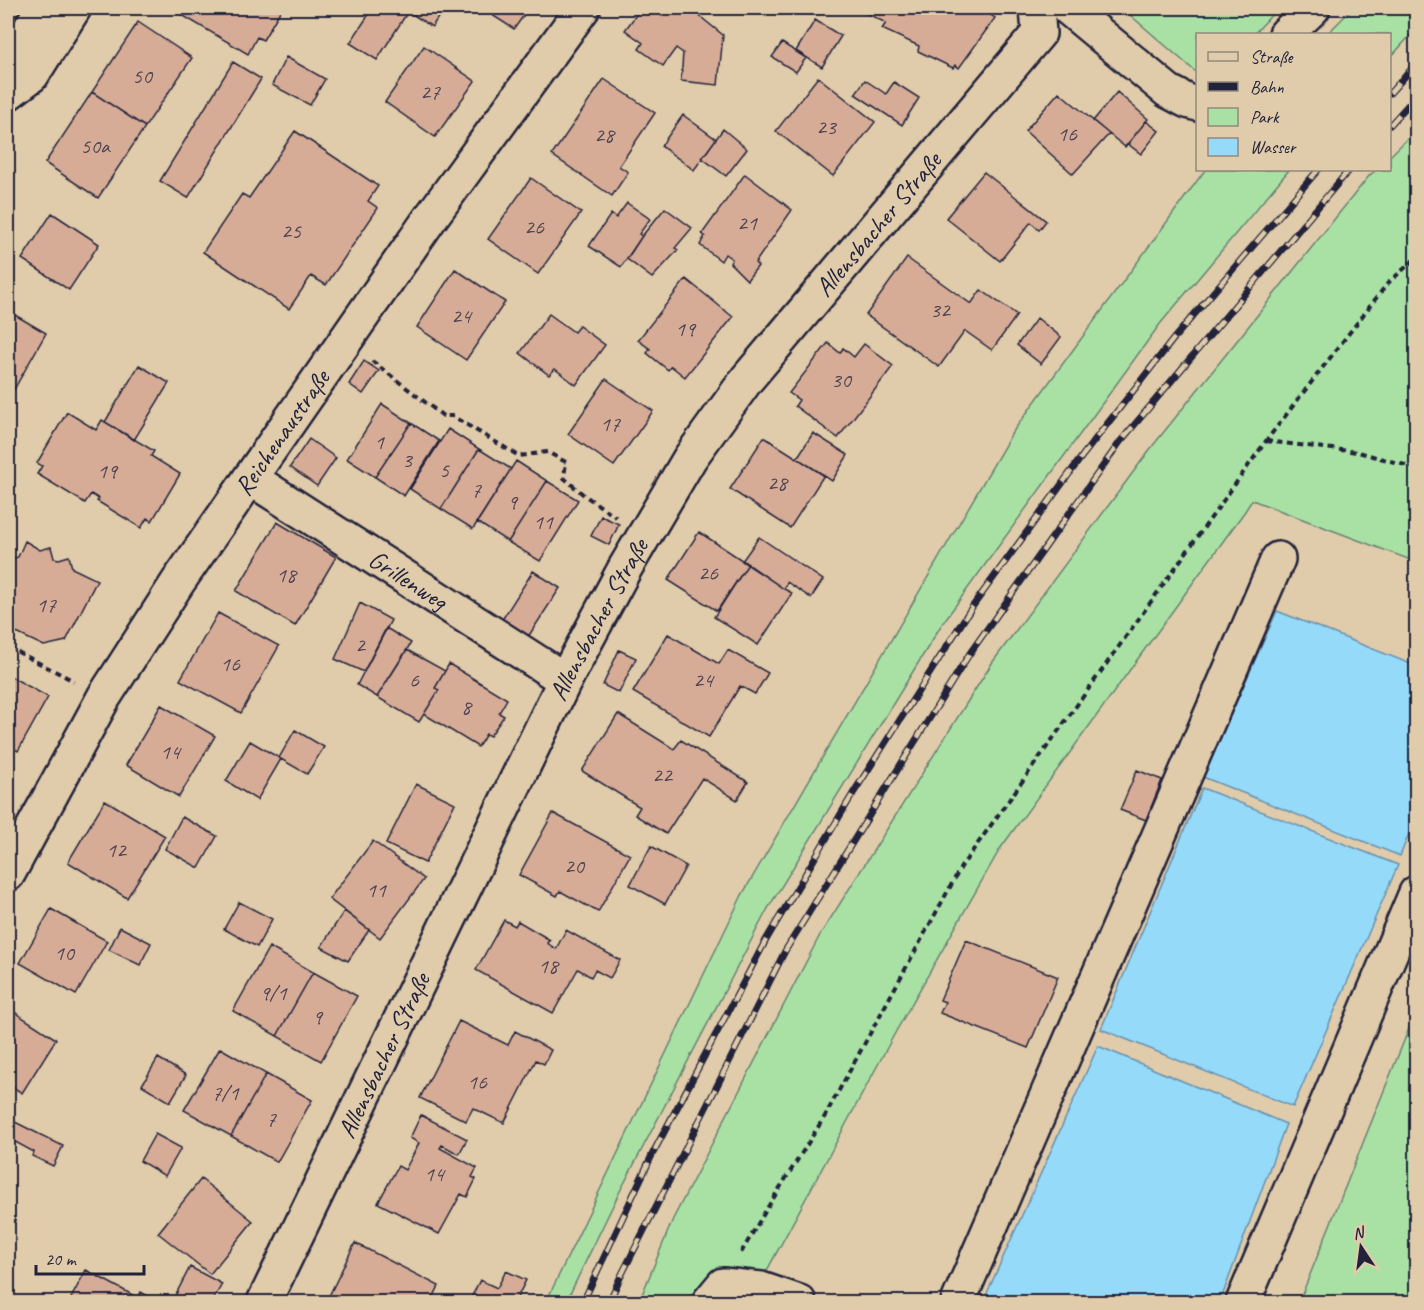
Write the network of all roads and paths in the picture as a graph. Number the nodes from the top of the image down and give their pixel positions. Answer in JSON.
{"nodes":[{"id":1,"x":43,"y":8,"type":"edge"},
{"id":2,"x":74,"y":8,"type":"edge"},
{"id":3,"x":583,"y":8,"type":"edge"},
{"id":4,"x":1037,"y":8,"type":"edge"},
{"id":5,"x":1068,"y":8,"type":"edge"},
{"id":6,"x":1313,"y":8,"type":"edge"},
{"id":7,"x":1287,"y":33,"type":"edge"},
{"id":8,"x":8,"y":71,"type":"edge"},
{"id":9,"x":8,"y":93,"type":"edge"},
{"id":10,"x":1196,"y":104,"type":"edge"},
{"id":11,"x":1416,"y":258,"type":"edge"},
{"id":12,"x":345,"y":340,"type":"junction"},
{"id":13,"x":1266,"y":441,"type":"junction"},
{"id":14,"x":1416,"y":468,"type":"edge"},
{"id":15,"x":249,"y":478,"type":"junction"},
{"id":16,"x":596,"y":503,"type":"dead end"},
{"id":17,"x":1278,"y":559,"type":"dead end"},
{"id":18,"x":8,"y":647,"type":"edge"},
{"id":19,"x":565,"y":680,"type":"junction"},
{"id":20,"x":104,"y":697,"type":"junction"},
{"id":21,"x":8,"y":874,"type":"edge"},
{"id":22,"x":1416,"y":893,"type":"edge"},
{"id":23,"x":716,"y":1294,"type":"edge"},
{"id":24,"x":264,"y":1302,"type":"edge"},
{"id":25,"x":798,"y":1302,"type":"edge"},
{"id":26,"x":958,"y":1302,"type":"edge"},
{"id":27,"x":1243,"y":1302,"type":"edge"}],
"edges":[{"from":1,"to":8,"type":"street"},
{"from":2,"to":9,"type":"street"},
{"from":3,"to":12,"type":"street","name":"Reichenaustraße"},
{"from":4,"to":19,"type":"street","name":"Allensbacher Straße"},
{"from":5,"to":10,"type":"street"},
{"from":6,"to":7,"type":"street"},
{"from":11,"to":13,"type":"path"},
{"from":12,"to":15,"type":"street","name":"Reichenaustraße"},
{"from":12,"to":16,"type":"path"},
{"from":13,"to":14,"type":"path"},
{"from":13,"to":23,"type":"path"},
{"from":15,"to":19,"type":"street","name":"Grillenweg"},
{"from":15,"to":20,"type":"street","name":"Reichenaustraße"},
{"from":17,"to":26,"type":"street"},
{"from":18,"to":20,"type":"path"},
{"from":19,"to":24,"type":"street","name":"Allensbacher Straße"},
{"from":20,"to":21,"type":"street","name":"Reichenaustraße"},
{"from":22,"to":27,"type":"street"},
{"from":23,"to":25,"type":"street"}]}
